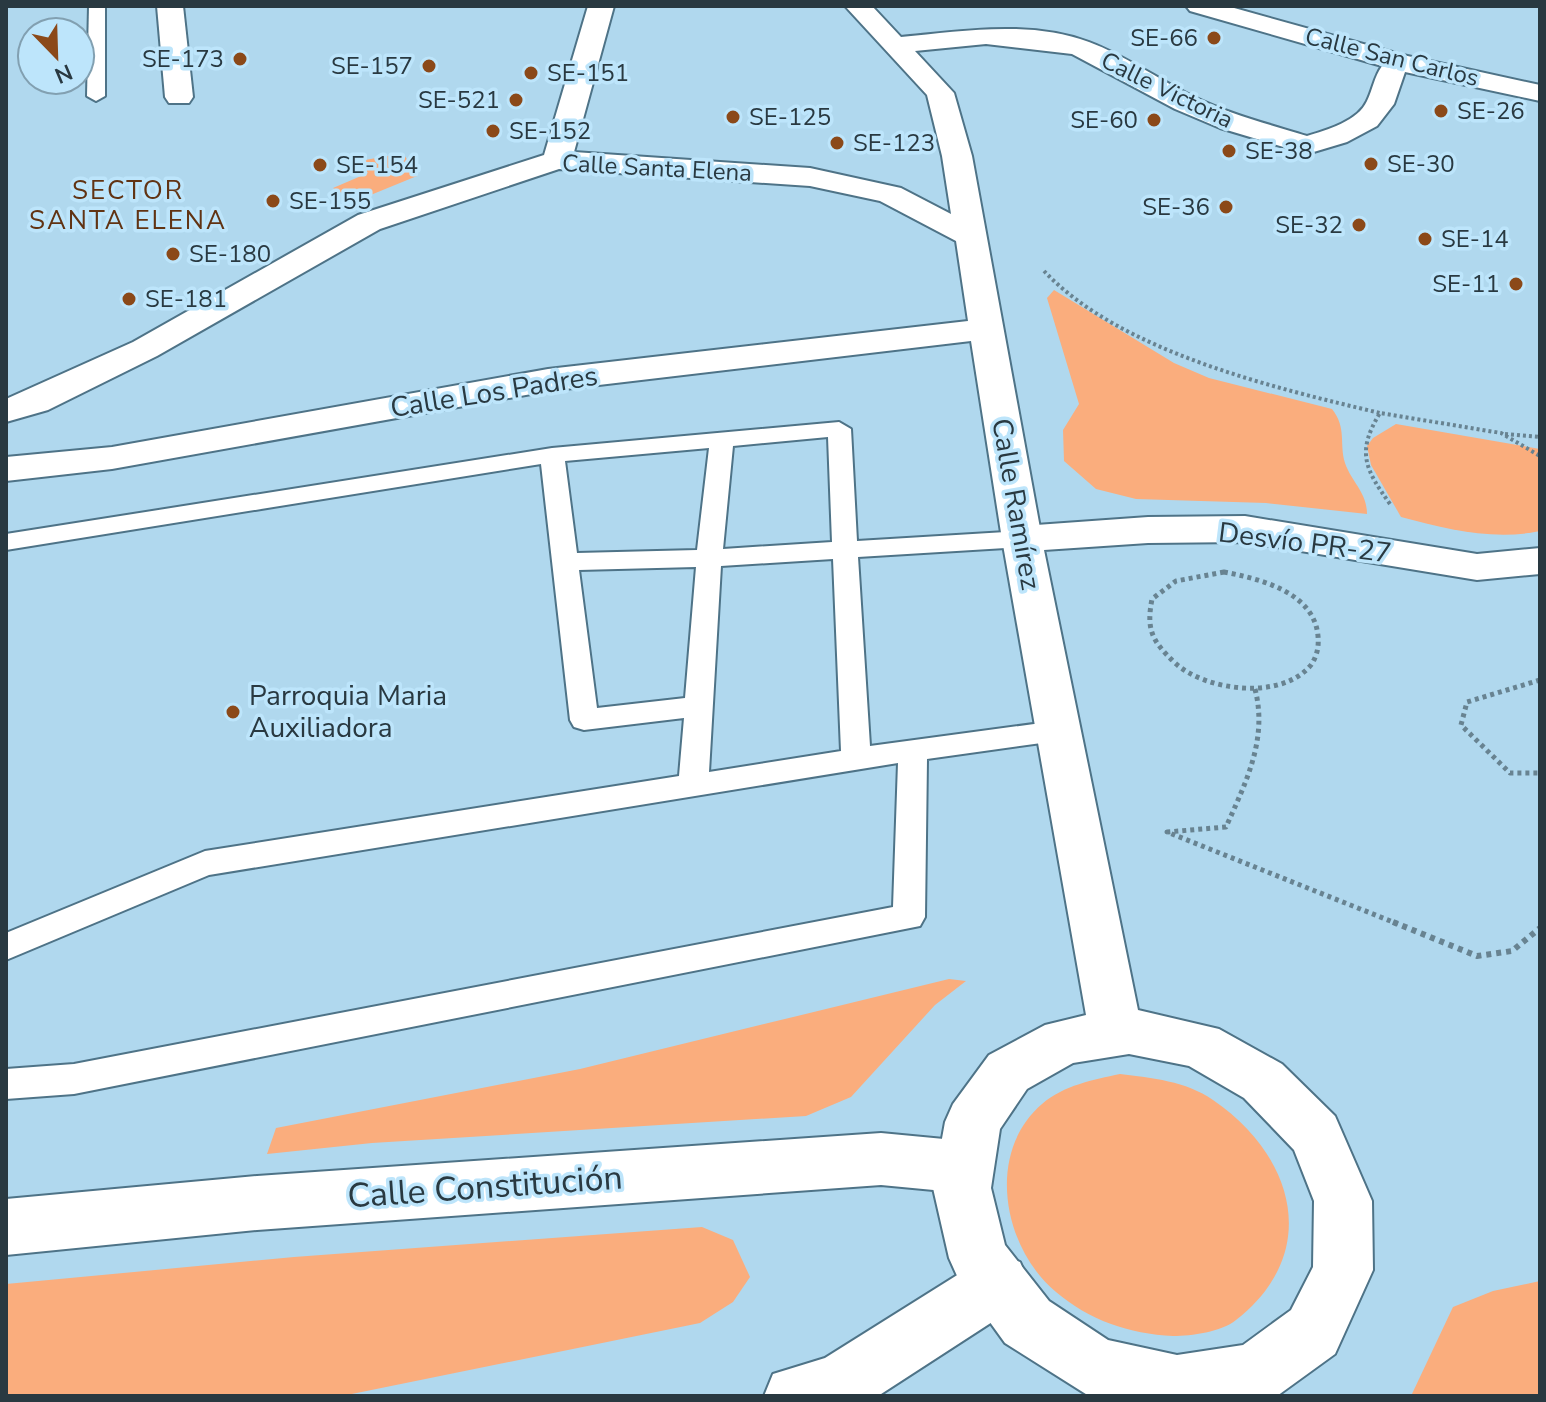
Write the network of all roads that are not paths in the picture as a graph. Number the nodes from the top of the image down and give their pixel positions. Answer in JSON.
{"nodes":[{"id":1,"x":97,"y":6,"type":"edge"},
{"id":2,"x":170,"y":6,"type":"edge"},
{"id":3,"x":601,"y":6,"type":"edge"},
{"id":4,"x":858,"y":6,"type":"edge"},
{"id":5,"x":1199,"y":6,"type":"edge"},
{"id":6,"x":896,"y":45,"type":"junction"},
{"id":7,"x":1398,"y":62,"type":"junction"},
{"id":8,"x":1540,"y":93,"type":"edge"},
{"id":9,"x":96,"y":96,"type":"dead end"},
{"id":10,"x":179,"y":97,"type":"dead end"},
{"id":11,"x":557,"y":160,"type":"junction"},
{"id":12,"x":968,"y":235,"type":"junction"},
{"id":13,"x":985,"y":329,"type":"junction"},
{"id":14,"x":6,"y":411,"type":"edge"},
{"id":15,"x":722,"y":439,"type":"junction"},
{"id":16,"x":552,"y":455,"type":"junction"},
{"id":17,"x":6,"y":469,"type":"edge"},
{"id":18,"x":1022,"y":539,"type":"junction"},
{"id":19,"x":6,"y":542,"type":"edge"},
{"id":20,"x":848,"y":549,"type":"junction"},
{"id":21,"x":709,"y":558,"type":"junction"},
{"id":22,"x":1540,"y":561,"type":"edge"},
{"id":23,"x":564,"y":562,"type":"junction"},
{"id":24,"x":699,"y":706,"type":"junction"},
{"id":25,"x":1056,"y":731,"type":"junction"},
{"id":26,"x":913,"y":750,"type":"junction"},
{"id":27,"x":856,"y":760,"type":"junction"},
{"id":28,"x":693,"y":785,"type":"junction"},
{"id":29,"x":6,"y":947,"type":"edge"},
{"id":30,"x":1116,"y":1033,"type":"junction"},
{"id":31,"x":6,"y":1084,"type":"edge"},
{"id":32,"x":965,"y":1167,"type":"junction"},
{"id":33,"x":6,"y":1227,"type":"edge"},
{"id":34,"x":999,"y":1283,"type":"junction"},
{"id":35,"x":1145,"y":1388,"type":"edge"},
{"id":36,"x":795,"y":1396,"type":"edge"}],
"edges":[{"from":1,"to":9,"type":"lane"},
{"from":2,"to":10,"type":"street"},
{"from":3,"to":11,"type":"street"},
{"from":4,"to":6,"type":"street","name":"Calle Ramírez"},
{"from":5,"to":7,"type":"street","name":"Calle San Carlos"},
{"from":6,"to":7,"type":"street","name":"Calle Victoria"},
{"from":6,"to":12,"type":"street","name":"Calle Ramírez"},
{"from":7,"to":8,"type":"street","name":"Calle San Carlos"},
{"from":11,"to":12,"type":"street","name":"Calle Santa Elena"},
{"from":11,"to":14,"type":"street","name":"Calle Santa Elena"},
{"from":12,"to":13,"type":"street","name":"Calle Ramírez"},
{"from":13,"to":17,"type":"street","name":"Calle Los Padres"},
{"from":13,"to":18,"type":"street","name":"Calle Ramírez"},
{"from":15,"to":16,"type":"lane"},
{"from":15,"to":20,"type":"lane"},
{"from":15,"to":21,"type":"lane"},
{"from":16,"to":19,"type":"lane"},
{"from":16,"to":23,"type":"lane"},
{"from":18,"to":20,"type":"lane"},
{"from":18,"to":22,"type":"street","name":"Desvío PR-27"},
{"from":18,"to":25,"type":"street","name":"Calle Ramírez"},
{"from":20,"to":21,"type":"lane"},
{"from":20,"to":27,"type":"lane"},
{"from":21,"to":23,"type":"lane"},
{"from":21,"to":24,"type":"lane"},
{"from":23,"to":24,"type":"lane"},
{"from":24,"to":28,"type":"lane"},
{"from":25,"to":26,"type":"lane"},
{"from":25,"to":30,"type":"street","name":"Calle Ramírez"},
{"from":26,"to":27,"type":"lane"},
{"from":26,"to":31,"type":"lane"},
{"from":27,"to":28,"type":"lane"},
{"from":28,"to":29,"type":"lane"},
{"from":30,"to":32,"type":"street"},
{"from":30,"to":35,"type":"street"},
{"from":32,"to":33,"type":"street","name":"Calle Constitución"},
{"from":32,"to":34,"type":"street"},
{"from":34,"to":35,"type":"street"},
{"from":34,"to":36,"type":"street"}]}
